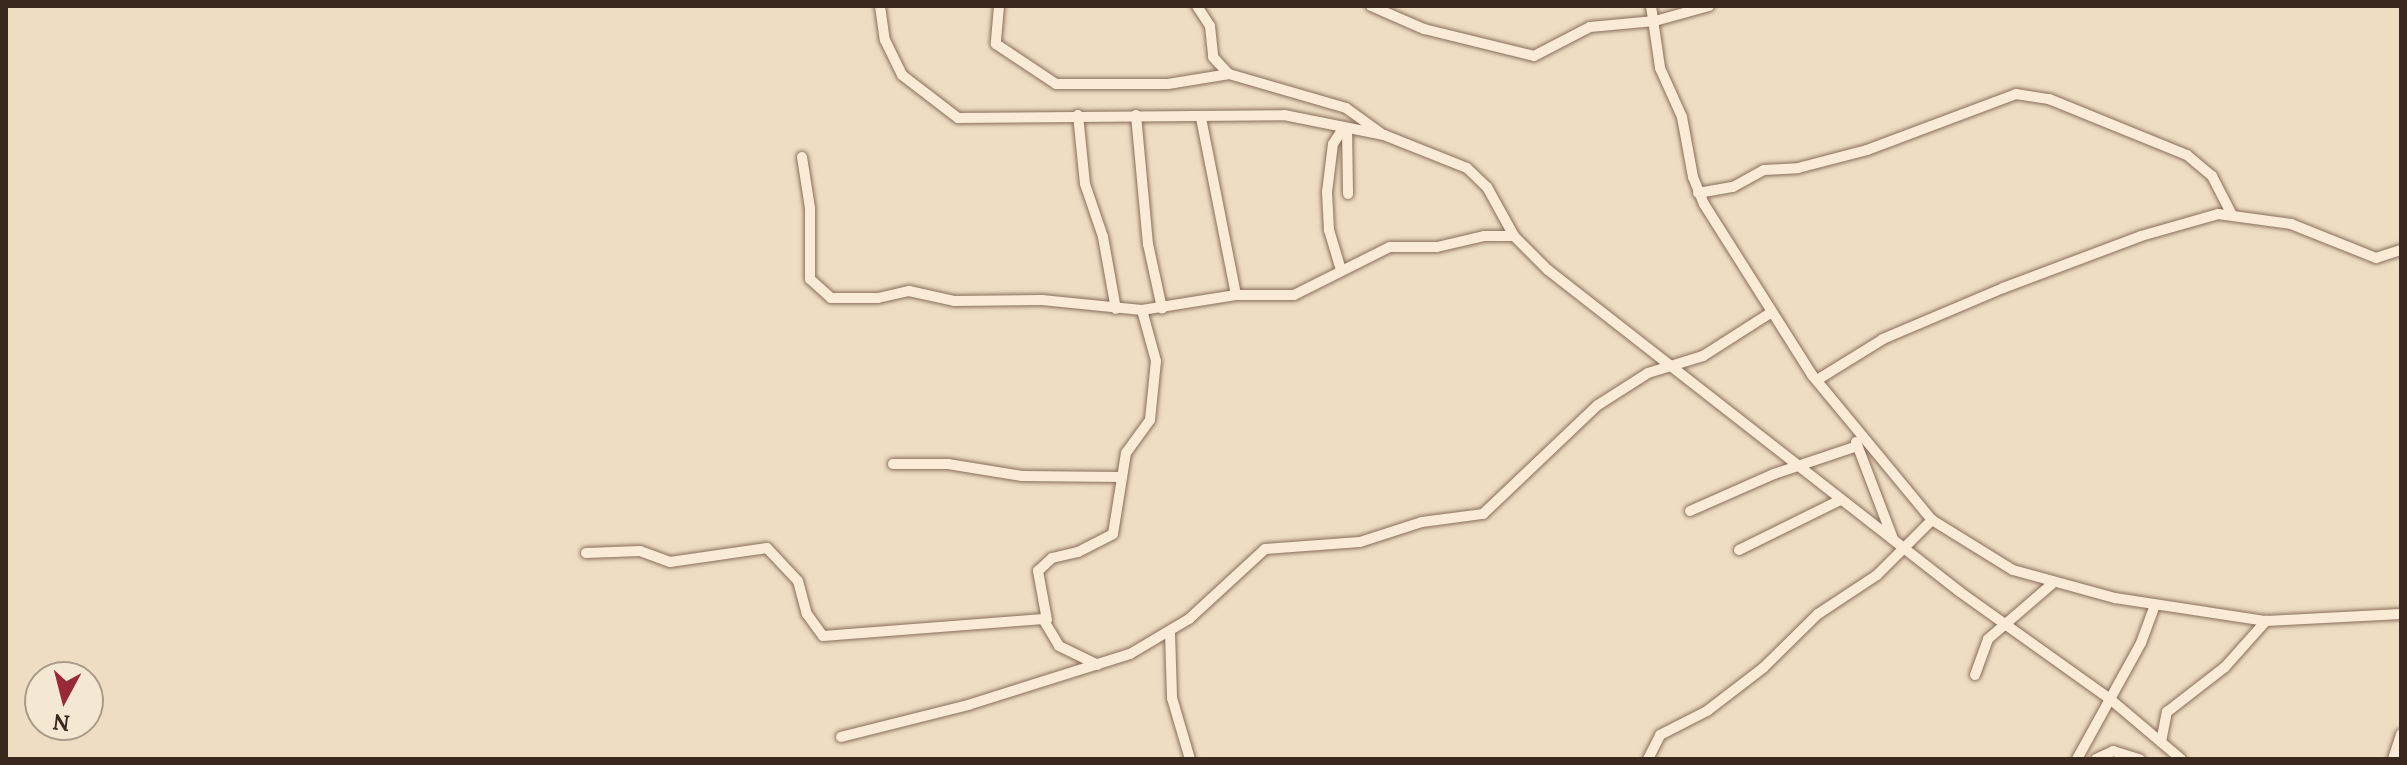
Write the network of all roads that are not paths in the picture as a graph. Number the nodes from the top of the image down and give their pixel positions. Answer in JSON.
{"nodes":[{"id":1,"x":880,"y":6,"type":"edge"},
{"id":2,"x":999,"y":6,"type":"edge"},
{"id":3,"x":1197,"y":6,"type":"edge"},
{"id":4,"x":1371,"y":6,"type":"edge"},
{"id":5,"x":1651,"y":6,"type":"edge"},
{"id":6,"x":1709,"y":6,"type":"edge"},
{"id":7,"x":1655,"y":21,"type":"junction"},
{"id":8,"x":1229,"y":74,"type":"junction"},
{"id":9,"x":1078,"y":115,"type":"junction"},
{"id":10,"x":1136,"y":115,"type":"junction"},
{"id":11,"x":1201,"y":118,"type":"junction"},
{"id":12,"x":1346,"y":128,"type":"junction"},
{"id":13,"x":1384,"y":135,"type":"junction"},
{"id":14,"x":802,"y":157,"type":"dead end"},
{"id":15,"x":1698,"y":193,"type":"junction"},
{"id":16,"x":1348,"y":194,"type":"dead end"},
{"id":17,"x":2231,"y":213,"type":"junction"},
{"id":18,"x":1514,"y":236,"type":"junction"},
{"id":19,"x":2401,"y":250,"type":"edge"},
{"id":20,"x":1341,"y":270,"type":"junction"},
{"id":21,"x":1236,"y":295,"type":"junction"},
{"id":22,"x":1162,"y":308,"type":"junction"},
{"id":23,"x":1116,"y":309,"type":"junction"},
{"id":24,"x":1142,"y":310,"type":"junction"},
{"id":25,"x":1769,"y":314,"type":"junction"},
{"id":26,"x":1673,"y":364,"type":"junction"},
{"id":27,"x":1817,"y":380,"type":"junction"},
{"id":28,"x":1848,"y":417,"type":"junction"},
{"id":29,"x":1857,"y":446,"type":"junction"},
{"id":30,"x":893,"y":464,"type":"dead end"},
{"id":31,"x":1797,"y":465,"type":"junction"},
{"id":32,"x":1122,"y":477,"type":"junction"},
{"id":33,"x":1840,"y":500,"type":"junction"},
{"id":34,"x":1690,"y":511,"type":"dead end"},
{"id":35,"x":1932,"y":520,"type":"junction"},
{"id":36,"x":1893,"y":540,"type":"junction"},
{"id":37,"x":1905,"y":549,"type":"junction"},
{"id":38,"x":1739,"y":550,"type":"dead end"},
{"id":39,"x":586,"y":553,"type":"dead end"},
{"id":40,"x":2052,"y":584,"type":"junction"},
{"id":41,"x":2155,"y":605,"type":"junction"},
{"id":42,"x":2401,"y":614,"type":"edge"},
{"id":43,"x":1047,"y":620,"type":"junction"},
{"id":44,"x":2266,"y":621,"type":"junction"},
{"id":45,"x":2003,"y":624,"type":"junction"},
{"id":46,"x":1170,"y":633,"type":"junction"},
{"id":47,"x":1098,"y":665,"type":"junction"},
{"id":48,"x":1975,"y":675,"type":"dead end"},
{"id":49,"x":2110,"y":699,"type":"junction"},
{"id":50,"x":2401,"y":734,"type":"edge"},
{"id":51,"x":841,"y":737,"type":"dead end"},
{"id":52,"x":2161,"y":742,"type":"junction"},
{"id":53,"x":1190,"y":759,"type":"edge"},
{"id":54,"x":1648,"y":759,"type":"edge"},
{"id":55,"x":2077,"y":759,"type":"edge"},
{"id":56,"x":2096,"y":759,"type":"edge"},
{"id":57,"x":2140,"y":759,"type":"edge"},
{"id":58,"x":2181,"y":759,"type":"edge"},
{"id":59,"x":2393,"y":759,"type":"edge"}],
"edges":[{"from":1,"to":9,"type":"street"},
{"from":2,"to":8,"type":"street"},
{"from":3,"to":8,"type":"street"},
{"from":4,"to":7,"type":"street"},
{"from":5,"to":7,"type":"street"},
{"from":6,"to":7,"type":"street"},
{"from":7,"to":15,"type":"street"},
{"from":8,"to":13,"type":"street"},
{"from":9,"to":10,"type":"street"},
{"from":9,"to":23,"type":"street"},
{"from":10,"to":11,"type":"street"},
{"from":10,"to":22,"type":"street"},
{"from":11,"to":12,"type":"street"},
{"from":11,"to":21,"type":"street"},
{"from":12,"to":13,"type":"street"},
{"from":12,"to":16,"type":"street"},
{"from":12,"to":20,"type":"street"},
{"from":13,"to":18,"type":"street"},
{"from":14,"to":23,"type":"street"},
{"from":15,"to":17,"type":"street"},
{"from":15,"to":25,"type":"street"},
{"from":17,"to":19,"type":"street"},
{"from":17,"to":27,"type":"street"},
{"from":18,"to":20,"type":"street"},
{"from":18,"to":26,"type":"street"},
{"from":20,"to":21,"type":"street"},
{"from":21,"to":22,"type":"street"},
{"from":22,"to":24,"type":"street"},
{"from":23,"to":24,"type":"street"},
{"from":24,"to":32,"type":"street"},
{"from":25,"to":26,"type":"street"},
{"from":25,"to":27,"type":"street"},
{"from":26,"to":31,"type":"street"},
{"from":26,"to":46,"type":"street"},
{"from":27,"to":28,"type":"street"},
{"from":28,"to":29,"type":"street"},
{"from":28,"to":35,"type":"street"},
{"from":29,"to":31,"type":"street"},
{"from":29,"to":36,"type":"street"},
{"from":30,"to":32,"type":"street"},
{"from":31,"to":33,"type":"street"},
{"from":31,"to":34,"type":"street"},
{"from":32,"to":43,"type":"street"},
{"from":33,"to":36,"type":"street"},
{"from":33,"to":38,"type":"street"},
{"from":35,"to":37,"type":"street"},
{"from":35,"to":40,"type":"street"},
{"from":36,"to":37,"type":"street"},
{"from":37,"to":45,"type":"street"},
{"from":37,"to":54,"type":"street"},
{"from":39,"to":43,"type":"street"},
{"from":40,"to":41,"type":"street"},
{"from":40,"to":45,"type":"street"},
{"from":41,"to":44,"type":"street"},
{"from":41,"to":49,"type":"street"},
{"from":42,"to":44,"type":"street"},
{"from":43,"to":47,"type":"street"},
{"from":44,"to":52,"type":"street"},
{"from":45,"to":48,"type":"street"},
{"from":45,"to":49,"type":"street"},
{"from":46,"to":47,"type":"street"},
{"from":46,"to":53,"type":"street"},
{"from":47,"to":51,"type":"street"},
{"from":49,"to":52,"type":"street"},
{"from":49,"to":55,"type":"street"},
{"from":50,"to":59,"type":"street"},
{"from":52,"to":58,"type":"street"},
{"from":56,"to":57,"type":"street"}]}
